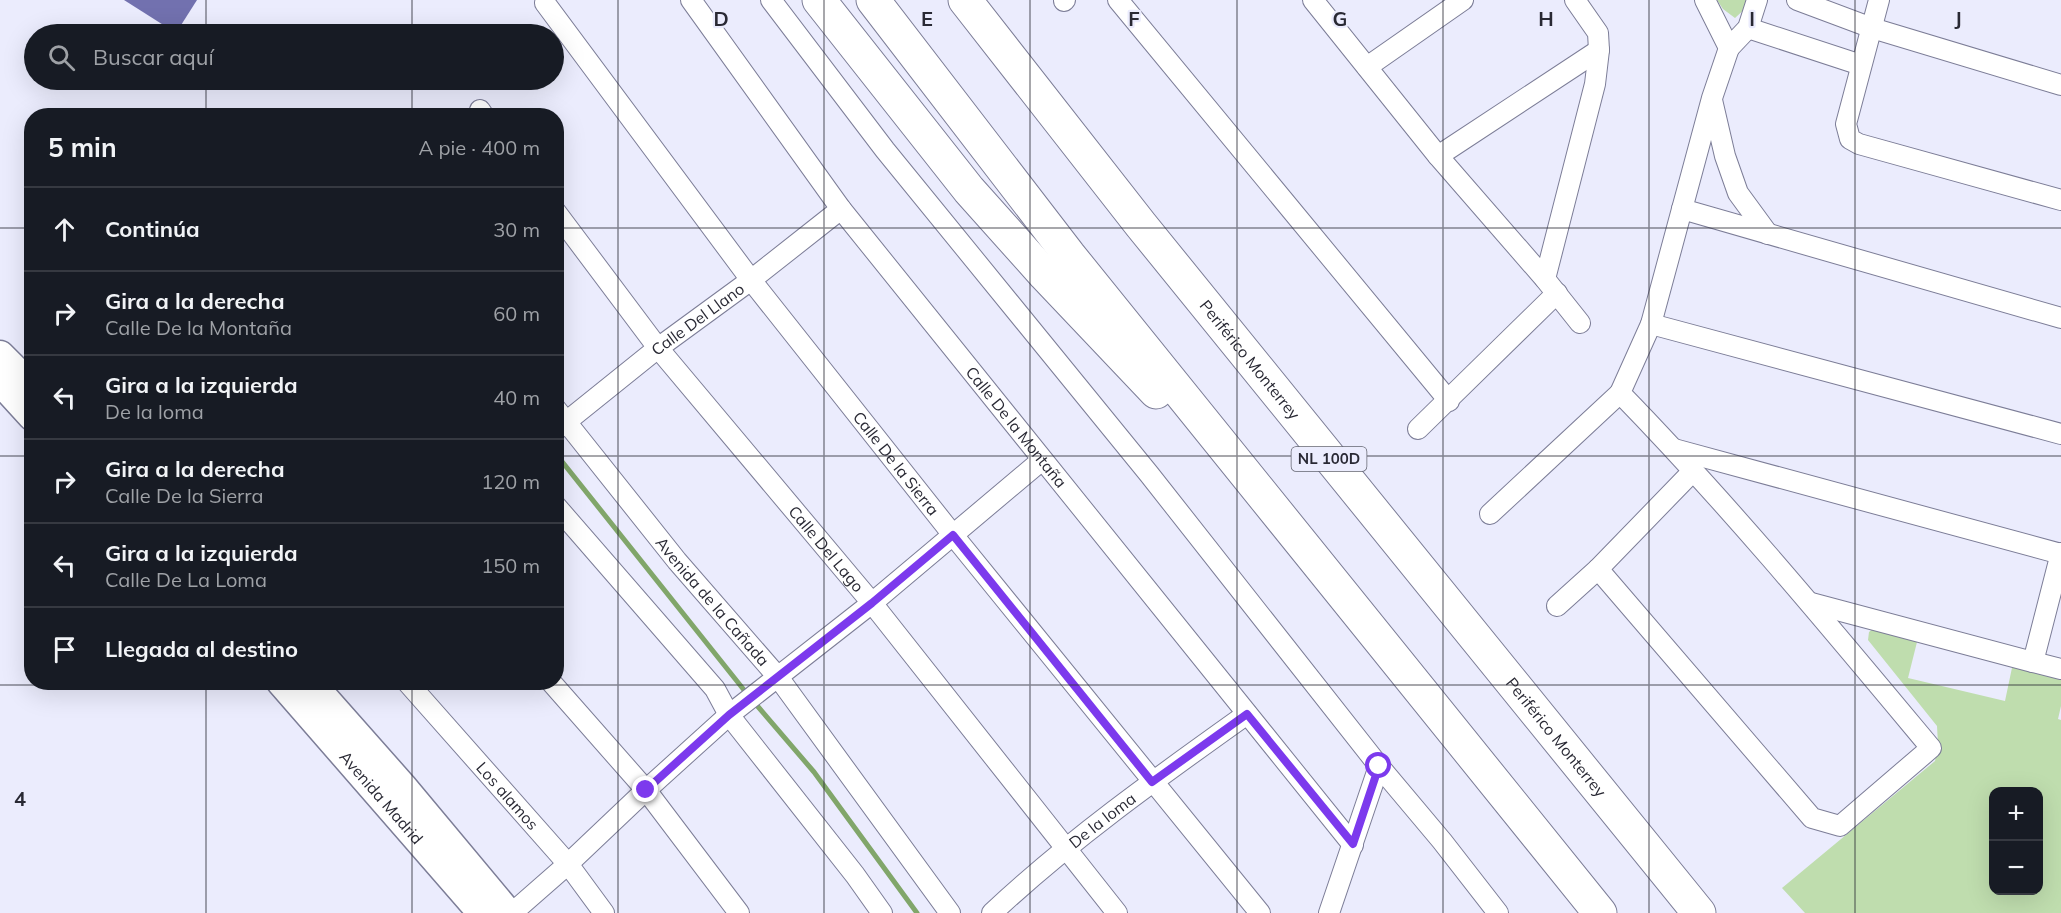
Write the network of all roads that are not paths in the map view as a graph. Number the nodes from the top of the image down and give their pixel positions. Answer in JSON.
{"nodes":[{"id":1,"x":691,"y":0,"type":"edge"},
{"id":2,"x":771,"y":0,"type":"edge"},
{"id":3,"x":819,"y":0,"type":"edge"},
{"id":4,"x":873,"y":0,"type":"edge"},
{"id":5,"x":965,"y":0,"type":"edge"},
{"id":6,"x":1118,"y":0,"type":"edge"},
{"id":7,"x":1313,"y":0,"type":"edge"},
{"id":8,"x":1463,"y":0,"type":"edge"},
{"id":9,"x":1575,"y":0,"type":"edge"},
{"id":10,"x":1705,"y":0,"type":"edge"},
{"id":11,"x":1757,"y":0,"type":"edge"},
{"id":12,"x":1797,"y":0,"type":"edge"},
{"id":13,"x":1879,"y":0,"type":"edge"},
{"id":14,"x":545,"y":3,"type":"dead end"},
{"id":15,"x":561,"y":24,"type":"edge"},
{"id":16,"x":1748,"y":28,"type":"junction"},
{"id":17,"x":1872,"y":28,"type":"junction"},
{"id":18,"x":564,"y":29,"type":"edge"},
{"id":19,"x":1729,"y":48,"type":"junction"},
{"id":20,"x":1599,"y":50,"type":"junction"},
{"id":21,"x":1861,"y":65,"type":"junction"},
{"id":22,"x":1367,"y":67,"type":"junction"},
{"id":23,"x":2061,"y":85,"type":"edge"},
{"id":24,"x":1712,"y":98,"type":"junction"},
{"id":25,"x":1438,"y":156,"type":"junction"},
{"id":26,"x":2061,"y":200,"type":"edge"},
{"id":27,"x":841,"y":209,"type":"junction"},
{"id":28,"x":1682,"y":209,"type":"junction"},
{"id":29,"x":564,"y":223,"type":"edge"},
{"id":30,"x":1768,"y":234,"type":"junction"},
{"id":31,"x":751,"y":280,"type":"junction"},
{"id":32,"x":1551,"y":286,"type":"junction"},
{"id":33,"x":2061,"y":318,"type":"edge"},
{"id":34,"x":1580,"y":323,"type":"dead end"},
{"id":35,"x":1650,"y":324,"type":"junction"},
{"id":36,"x":658,"y":348,"type":"junction"},
{"id":37,"x":0,"y":355,"type":"edge"},
{"id":38,"x":24,"y":379,"type":"edge"},
{"id":39,"x":0,"y":381,"type":"edge"},
{"id":40,"x":1620,"y":393,"type":"junction"},
{"id":41,"x":1449,"y":401,"type":"junction"},
{"id":42,"x":24,"y":407,"type":"edge"},
{"id":43,"x":564,"y":418,"type":"edge"},
{"id":44,"x":564,"y":428,"type":"edge"},
{"id":45,"x":1418,"y":429,"type":"dead end"},
{"id":46,"x":2061,"y":434,"type":"edge"},
{"id":47,"x":1674,"y":449,"type":"junction"},
{"id":48,"x":1042,"y":460,"type":"junction"},
{"id":49,"x":1233,"y":460,"type":"junction"},
{"id":50,"x":1694,"y":470,"type":"junction"},
{"id":51,"x":1490,"y":514,"type":"dead end"},
{"id":52,"x":564,"y":515,"type":"edge"},
{"id":53,"x":953,"y":535,"type":"junction"},
{"id":54,"x":2061,"y":554,"type":"edge"},
{"id":55,"x":1598,"y":569,"type":"junction"},
{"id":56,"x":872,"y":603,"type":"junction"},
{"id":57,"x":1810,"y":603,"type":"junction"},
{"id":58,"x":1557,"y":606,"type":"dead end"},
{"id":59,"x":2033,"y":662,"type":"junction"},
{"id":60,"x":2061,"y":669,"type":"edge"},
{"id":61,"x":774,"y":681,"type":"junction"},
{"id":62,"x":288,"y":690,"type":"edge"},
{"id":63,"x":317,"y":690,"type":"edge"},
{"id":64,"x":414,"y":690,"type":"edge"},
{"id":65,"x":557,"y":690,"type":"edge"},
{"id":66,"x":734,"y":712,"type":"junction"},
{"id":67,"x":1247,"y":714,"type":"junction"},
{"id":68,"x":1379,"y":766,"type":"junction"},
{"id":69,"x":1152,"y":782,"type":"junction"},
{"id":70,"x":646,"y":790,"type":"junction"},
{"id":71,"x":1353,"y":844,"type":"junction"},
{"id":72,"x":1066,"y":850,"type":"junction"},
{"id":73,"x":568,"y":864,"type":"junction"},
{"id":74,"x":482,"y":913,"type":"edge"},
{"id":75,"x":510,"y":913,"type":"edge"},
{"id":76,"x":604,"y":913,"type":"edge"},
{"id":77,"x":738,"y":913,"type":"edge"},
{"id":78,"x":882,"y":913,"type":"edge"},
{"id":79,"x":950,"y":913,"type":"edge"},
{"id":80,"x":992,"y":913,"type":"edge"},
{"id":81,"x":1117,"y":913,"type":"edge"},
{"id":82,"x":1260,"y":913,"type":"edge"},
{"id":83,"x":1329,"y":913,"type":"edge"},
{"id":84,"x":1498,"y":913,"type":"edge"},
{"id":85,"x":1600,"y":913,"type":"edge"},
{"id":86,"x":1699,"y":913,"type":"edge"}],
"edges":[{"from":1,"to":27,"type":"street","name":"Calle De la Montaña"},
{"from":2,"to":68,"type":"street"},
{"from":3,"to":49,"type":"highway"},
{"from":4,"to":49,"type":"highway"},
{"from":5,"to":86,"type":"highway","name":"Periférico Monterrey","number":"NL 100D"},
{"from":6,"to":41,"type":"street"},
{"from":7,"to":22,"type":"street"},
{"from":8,"to":22,"type":"street"},
{"from":9,"to":20,"type":"street"},
{"from":10,"to":19,"type":"street"},
{"from":11,"to":16,"type":"street"},
{"from":12,"to":17,"type":"street"},
{"from":13,"to":17,"type":"street"},
{"from":14,"to":15,"type":"street","name":"Calle De la Sierra"},
{"from":16,"to":19,"type":"street"},
{"from":16,"to":21,"type":"street"},
{"from":17,"to":21,"type":"street"},
{"from":17,"to":23,"type":"street"},
{"from":18,"to":31,"type":"street","name":"Calle De la Sierra"},
{"from":19,"to":24,"type":"street"},
{"from":20,"to":25,"type":"street"},
{"from":20,"to":32,"type":"street"},
{"from":21,"to":26,"type":"street"},
{"from":22,"to":25,"type":"street"},
{"from":24,"to":28,"type":"street"},
{"from":24,"to":30,"type":"street"},
{"from":25,"to":32,"type":"street"},
{"from":27,"to":31,"type":"street","name":"Calle Del Llano"},
{"from":27,"to":48,"type":"street","name":"Calle De la Montaña"},
{"from":28,"to":30,"type":"street"},
{"from":28,"to":35,"type":"street"},
{"from":29,"to":36,"type":"street","name":"Calle Del Lago"},
{"from":30,"to":33,"type":"street"},
{"from":31,"to":36,"type":"street","name":"Calle Del Llano"},
{"from":31,"to":53,"type":"street","name":"Calle De la Sierra"},
{"from":32,"to":34,"type":"street"},
{"from":32,"to":41,"type":"street"},
{"from":35,"to":40,"type":"street"},
{"from":35,"to":46,"type":"street"},
{"from":36,"to":43,"type":"street","name":"Calle Del Llano"},
{"from":36,"to":56,"type":"street","name":"Calle Del Lago"},
{"from":37,"to":38,"type":"street"},
{"from":39,"to":42,"type":"street"},
{"from":40,"to":47,"type":"street"},
{"from":40,"to":51,"type":"street"},
{"from":41,"to":45,"type":"street"},
{"from":44,"to":61,"type":"street","name":"Avenida de la Cañada"},
{"from":47,"to":50,"type":"street"},
{"from":47,"to":54,"type":"street"},
{"from":48,"to":53,"type":"street"},
{"from":48,"to":67,"type":"street","name":"Calle De la Montaña"},
{"from":49,"to":85,"type":"highway"},
{"from":50,"to":55,"type":"street"},
{"from":50,"to":57,"type":"street"},
{"from":52,"to":66,"type":"street"},
{"from":53,"to":56,"type":"street"},
{"from":53,"to":69,"type":"street","name":"Calle De la Sierra"},
{"from":54,"to":59,"type":"street"},
{"from":55,"to":57,"type":"street"},
{"from":55,"to":58,"type":"street"},
{"from":56,"to":61,"type":"street"},
{"from":56,"to":72,"type":"street","name":"Calle Del Lago"},
{"from":57,"to":59,"type":"street"},
{"from":59,"to":60,"type":"street"},
{"from":61,"to":66,"type":"street"},
{"from":61,"to":79,"type":"street","name":"Avenida de la Cañada"},
{"from":62,"to":74,"type":"street","name":"Avenida Madrid"},
{"from":63,"to":75,"type":"street","name":"Avenida Madrid"},
{"from":64,"to":73,"type":"street","name":"Los alamos"},
{"from":65,"to":70,"type":"street"},
{"from":66,"to":70,"type":"street"},
{"from":66,"to":78,"type":"street"},
{"from":67,"to":69,"type":"street","name":"De la loma"},
{"from":67,"to":71,"type":"street","name":"Calle De la Montaña"},
{"from":68,"to":71,"type":"street"},
{"from":68,"to":84,"type":"street"},
{"from":69,"to":72,"type":"street","name":"De la loma"},
{"from":69,"to":82,"type":"street","name":"Calle De la Sierra"},
{"from":70,"to":73,"type":"street"},
{"from":70,"to":77,"type":"street"},
{"from":71,"to":83,"type":"street"},
{"from":72,"to":80,"type":"street","name":"De la loma"},
{"from":72,"to":81,"type":"street","name":"Calle Del Lago"},
{"from":73,"to":75,"type":"street"},
{"from":73,"to":76,"type":"street","name":"Los alamos"}]}
